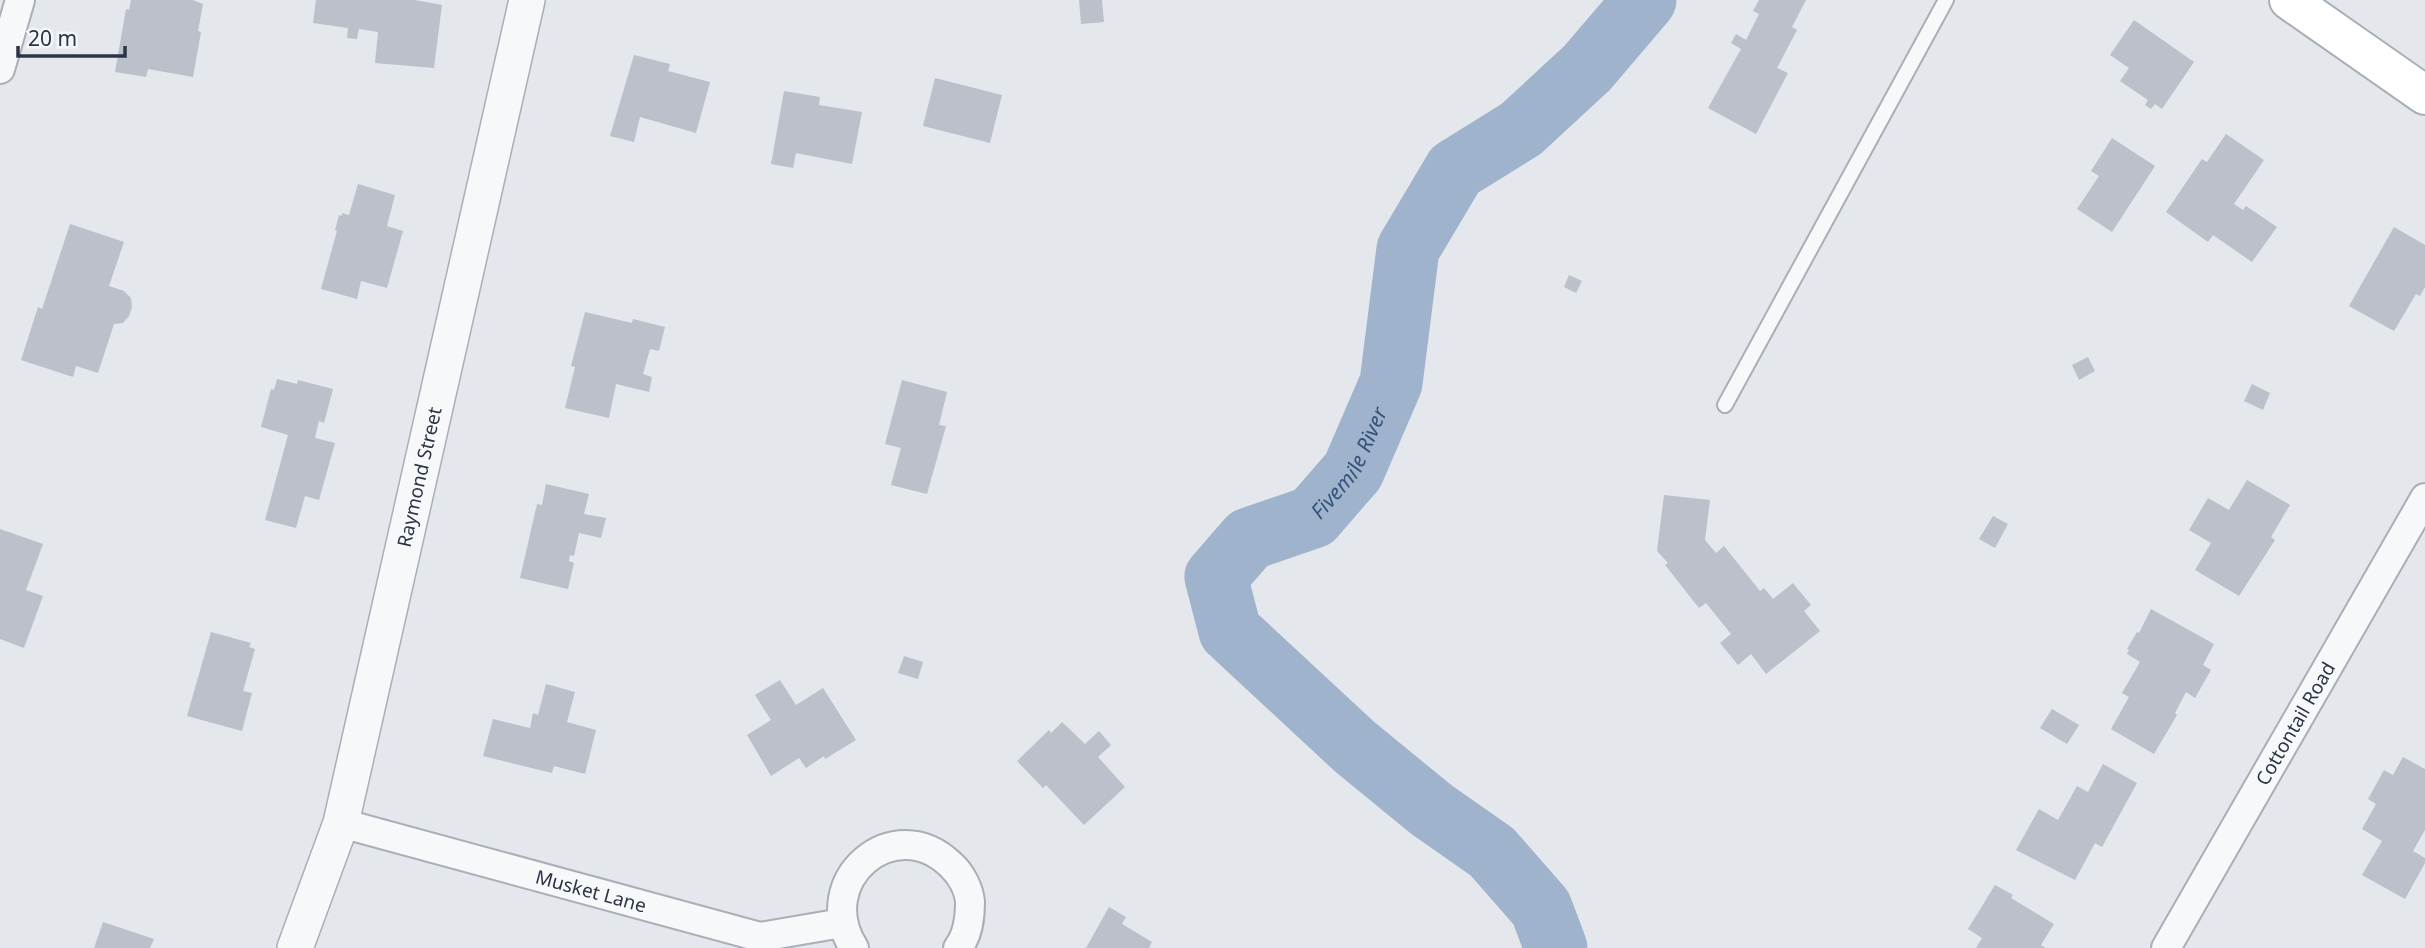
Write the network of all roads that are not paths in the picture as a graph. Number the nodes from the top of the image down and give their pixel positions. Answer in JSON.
{"nodes":[{"id":1,"x":20,"y":0,"type":"edge"},
{"id":2,"x":527,"y":0,"type":"edge"},
{"id":3,"x":1946,"y":0,"type":"edge"},
{"id":4,"x":2289,"y":0,"type":"edge"},
{"id":5,"x":0,"y":69,"type":"edge"},
{"id":6,"x":2425,"y":94,"type":"edge"},
{"id":7,"x":1725,"y":405,"type":"dead end"},
{"id":8,"x":2425,"y":498,"type":"edge"},
{"id":9,"x":341,"y":823,"type":"junction"},
{"id":10,"x":848,"y":935,"type":"edge"},
{"id":11,"x":295,"y":948,"type":"edge"},
{"id":12,"x":958,"y":948,"type":"edge"},
{"id":13,"x":2166,"y":948,"type":"edge"}],
"edges":[{"from":1,"to":5,"type":"street"},
{"from":2,"to":9,"type":"street","name":"Raymond Street"},
{"from":3,"to":7,"type":"lane"},
{"from":4,"to":6,"type":"main road"},
{"from":8,"to":13,"type":"street","name":"Cottontail Road"},
{"from":9,"to":10,"type":"street","name":"Musket Lane"},
{"from":9,"to":11,"type":"street","name":"Raymond Street"},
{"from":10,"to":12,"type":"street","name":"Musket Lane"}]}
